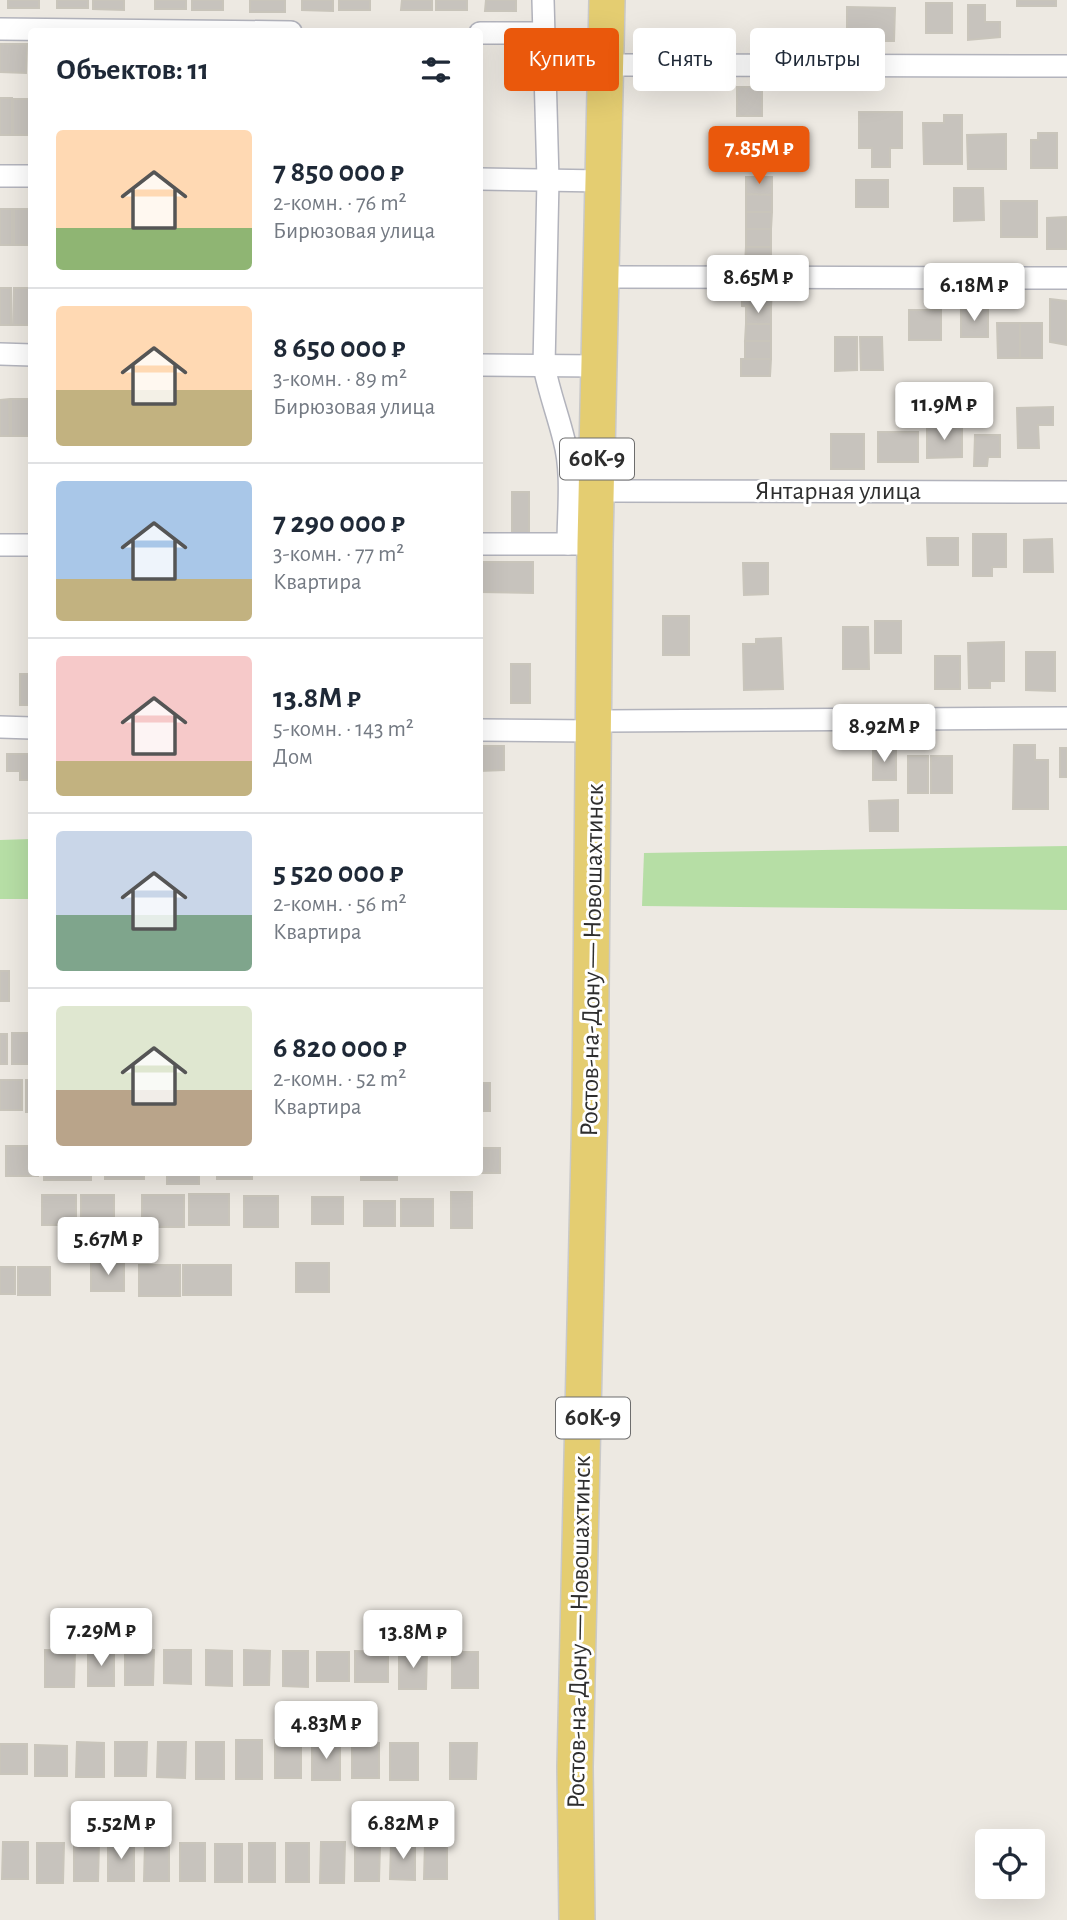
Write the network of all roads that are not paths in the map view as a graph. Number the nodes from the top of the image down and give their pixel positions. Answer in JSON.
{"nodes":[{"id":1,"x":543,"y":0,"type":"edge"},
{"id":2,"x":607,"y":0,"type":"edge"},
{"id":3,"x":617,"y":0,"type":"edge"},
{"id":4,"x":542,"y":28,"type":"edge"},
{"id":5,"x":617,"y":28,"type":"edge"},
{"id":6,"x":0,"y":29,"type":"edge"},
{"id":7,"x":28,"y":29,"type":"edge"},
{"id":8,"x":483,"y":33,"type":"edge"},
{"id":9,"x":504,"y":33,"type":"edge"},
{"id":10,"x":619,"y":65,"type":"edge"},
{"id":11,"x":1067,"y":66,"type":"edge"},
{"id":12,"x":544,"y":91,"type":"edge"},
{"id":13,"x":615,"y":91,"type":"edge"},
{"id":14,"x":0,"y":176,"type":"edge"},
{"id":15,"x":28,"y":176,"type":"edge"},
{"id":16,"x":483,"y":179,"type":"edge"},
{"id":17,"x":548,"y":180,"type":"junction"},
{"id":18,"x":603,"y":181,"type":"junction"},
{"id":19,"x":611,"y":277,"type":"junction"},
{"id":20,"x":1067,"y":278,"type":"edge"},
{"id":21,"x":0,"y":354,"type":"edge"},
{"id":22,"x":28,"y":355,"type":"edge"},
{"id":23,"x":483,"y":365,"type":"edge"},
{"id":24,"x":544,"y":366,"type":"junction"},
{"id":25,"x":599,"y":366,"type":"junction"},
{"id":26,"x":609,"y":491,"type":"junction"},
{"id":27,"x":1067,"y":492,"type":"edge"},
{"id":28,"x":483,"y":544,"type":"edge"},
{"id":29,"x":581,"y":544,"type":"junction"},
{"id":30,"x":0,"y":545,"type":"edge"},
{"id":31,"x":28,"y":545,"type":"edge"},
{"id":32,"x":1067,"y":718,"type":"edge"},
{"id":33,"x":600,"y":726,"type":"junction"},
{"id":34,"x":0,"y":727,"type":"edge"},
{"id":35,"x":28,"y":728,"type":"edge"},
{"id":36,"x":483,"y":730,"type":"edge"},
{"id":37,"x":597,"y":917,"type":"junction"},
{"id":38,"x":578,"y":1920,"type":"edge"},
{"id":39,"x":587,"y":1920,"type":"edge"}],
"edges":[{"from":1,"to":4,"type":"street"},
{"from":2,"to":18,"type":"main road","name":"Ростов-на-Дону — Новошахтинск","number":"60К-9"},
{"from":3,"to":5,"type":"main road","name":"Ростов-на-Дону — Новошахтинск","number":"60К-9"},
{"from":6,"to":7,"type":"street"},
{"from":8,"to":9,"type":"street"},
{"from":10,"to":11,"type":"street"},
{"from":12,"to":17,"type":"street"},
{"from":13,"to":19,"type":"main road","name":"Ростов-на-Дону — Новошахтинск","number":"60К-9"},
{"from":14,"to":15,"type":"street"},
{"from":16,"to":17,"type":"street"},
{"from":17,"to":18,"type":"street"},
{"from":17,"to":24,"type":"street"},
{"from":18,"to":25,"type":"main road","name":"Ростов-на-Дону — Новошахтинск","number":"60К-9"},
{"from":19,"to":20,"type":"street"},
{"from":19,"to":26,"type":"main road","name":"Ростов-на-Дону — Новошахтинск","number":"60К-9"},
{"from":21,"to":22,"type":"street"},
{"from":23,"to":24,"type":"street"},
{"from":24,"to":25,"type":"street"},
{"from":24,"to":29,"type":"street"},
{"from":25,"to":29,"type":"main road","name":"Ростов-на-Дону — Новошахтинск","number":"60К-9"},
{"from":26,"to":27,"type":"street","name":"Янтарная улица"},
{"from":26,"to":33,"type":"main road","name":"Ростов-на-Дону — Новошахтинск","number":"60К-9"},
{"from":28,"to":29,"type":"street"},
{"from":29,"to":33,"type":"main road","name":"Ростов-на-Дону — Новошахтинск","number":"60К-9"},
{"from":30,"to":31,"type":"street"},
{"from":32,"to":33,"type":"street"},
{"from":33,"to":36,"type":"street"},
{"from":33,"to":37,"type":"main road","name":"Ростов-на-Дону — Новошахтинск","number":"60К-9"},
{"from":34,"to":35,"type":"street"},
{"from":37,"to":38,"type":"main road","name":"Ростов-на-Дону — Новошахтинск","number":"60К-9"},
{"from":37,"to":39,"type":"main road","name":"Ростов-на-Дону — Новошахтинск","number":"60К-9"}]}
